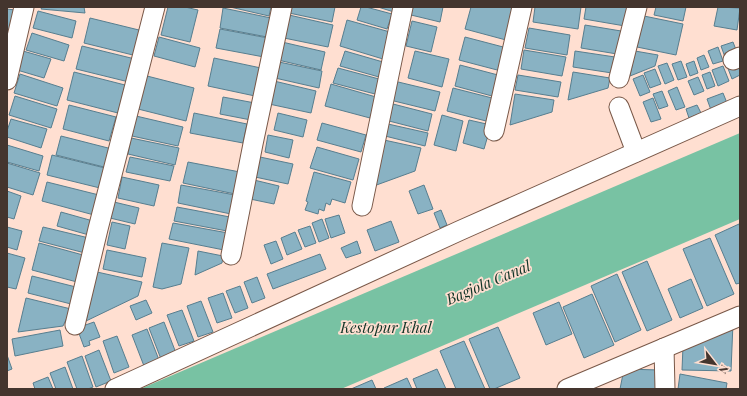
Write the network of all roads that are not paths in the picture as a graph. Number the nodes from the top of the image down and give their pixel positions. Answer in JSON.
{"nodes":[{"id":1,"x":24,"y":7,"type":"edge"},
{"id":2,"x":155,"y":7,"type":"edge"},
{"id":3,"x":282,"y":7,"type":"edge"},
{"id":4,"x":403,"y":7,"type":"edge"},
{"id":5,"x":522,"y":7,"type":"edge"},
{"id":6,"x":637,"y":7,"type":"edge"},
{"id":7,"x":619,"y":78,"type":"dead end"},
{"id":8,"x":7,"y":80,"type":"edge"},
{"id":9,"x":740,"y":106,"type":"edge"},
{"id":10,"x":619,"y":107,"type":"dead end"},
{"id":11,"x":494,"y":130,"type":"dead end"},
{"id":12,"x":636,"y":152,"type":"junction"},
{"id":13,"x":362,"y":206,"type":"dead end"},
{"id":14,"x":231,"y":255,"type":"dead end"},
{"id":15,"x":740,"y":316,"type":"edge"},
{"id":16,"x":75,"y":325,"type":"dead end"},
{"id":17,"x":664,"y":348,"type":"junction"},
{"id":18,"x":115,"y":389,"type":"edge"},
{"id":19,"x":567,"y":389,"type":"edge"},
{"id":20,"x":665,"y":389,"type":"edge"}],
"edges":[{"from":1,"to":8,"type":"street"},
{"from":2,"to":16,"type":"street"},
{"from":3,"to":14,"type":"street"},
{"from":4,"to":13,"type":"street"},
{"from":5,"to":11,"type":"street"},
{"from":6,"to":7,"type":"street"},
{"from":9,"to":12,"type":"street"},
{"from":10,"to":12,"type":"street"},
{"from":12,"to":18,"type":"street"},
{"from":15,"to":17,"type":"street"},
{"from":17,"to":19,"type":"street"},
{"from":17,"to":20,"type":"street"}]}
